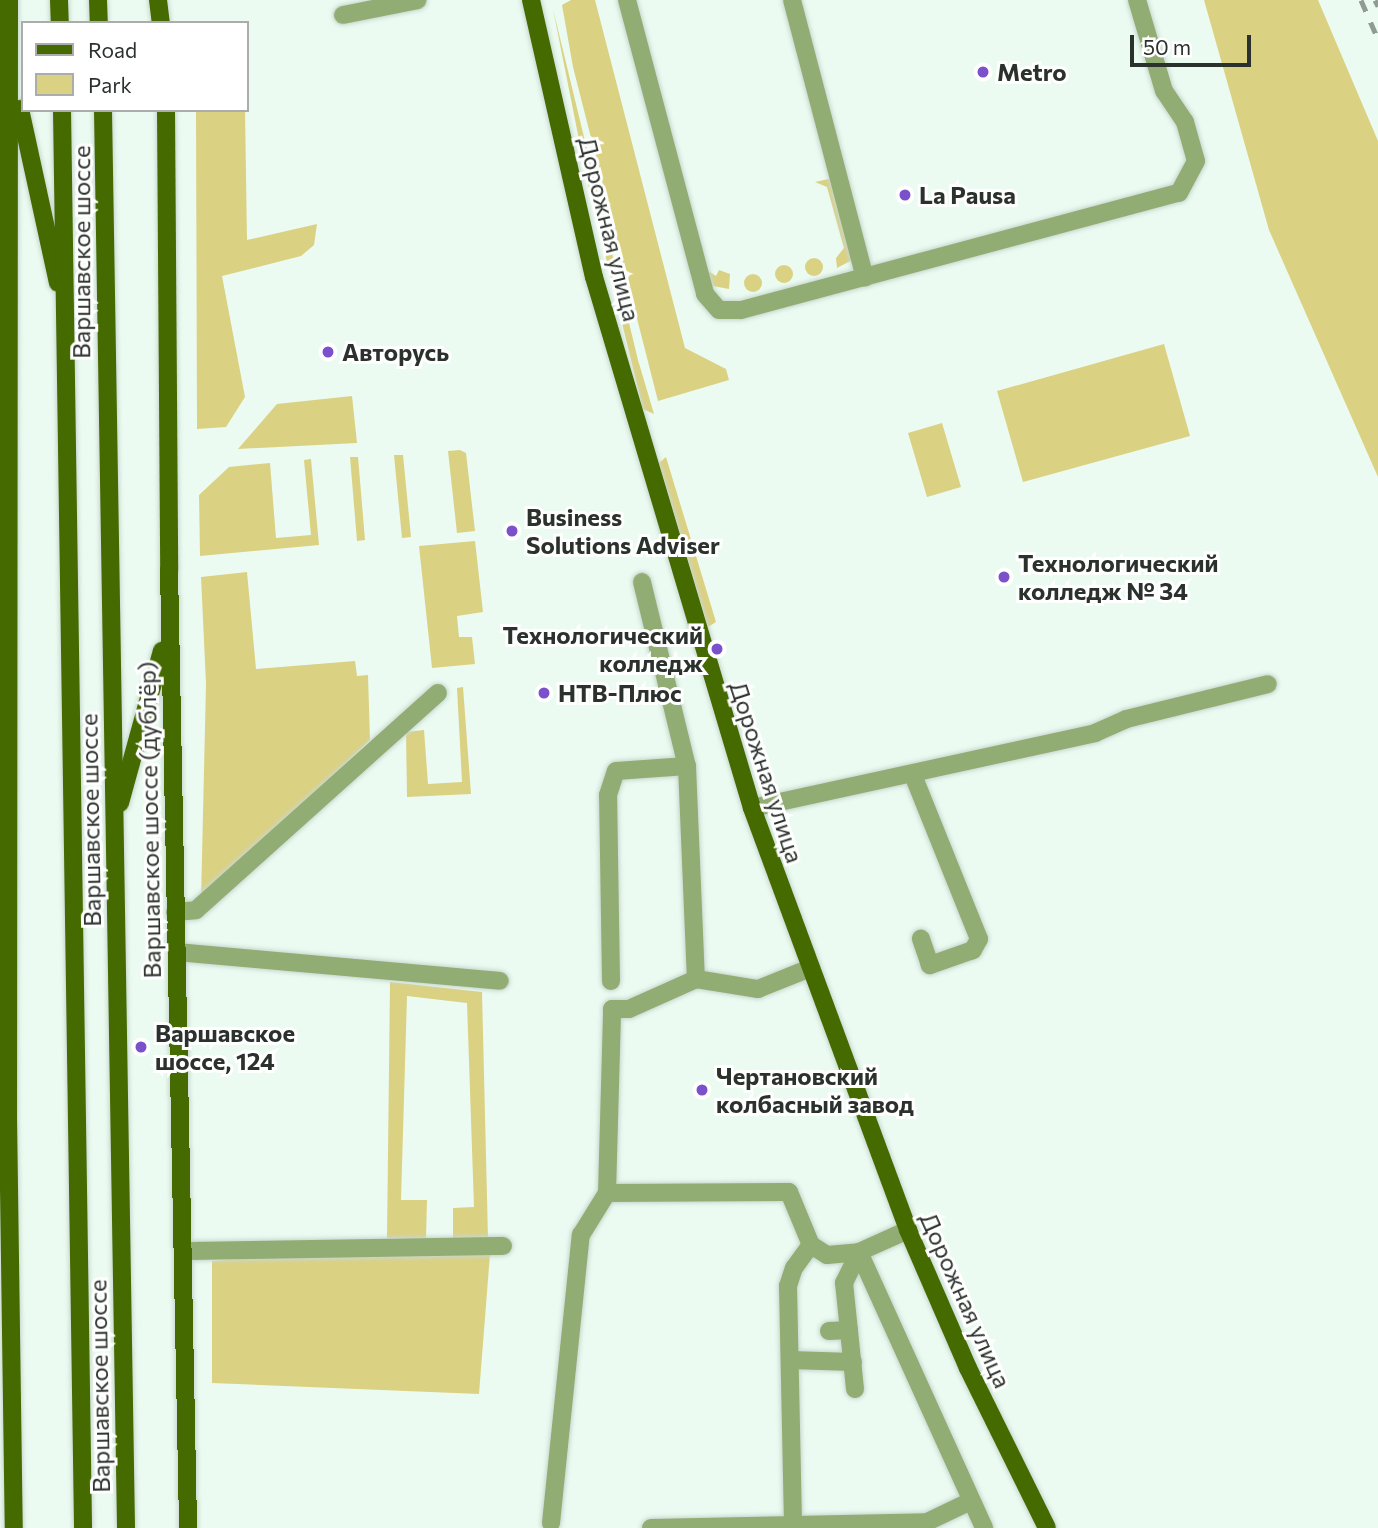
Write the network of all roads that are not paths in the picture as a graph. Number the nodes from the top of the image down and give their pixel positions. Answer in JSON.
{"nodes":[{"id":1,"x":9,"y":0,"type":"edge"},
{"id":2,"x":59,"y":0,"type":"edge"},
{"id":3,"x":98,"y":0,"type":"edge"},
{"id":4,"x":158,"y":0,"type":"edge"},
{"id":5,"x":418,"y":0,"type":"edge"},
{"id":6,"x":531,"y":0,"type":"edge"},
{"id":7,"x":627,"y":0,"type":"edge"},
{"id":8,"x":792,"y":0,"type":"edge"},
{"id":9,"x":1137,"y":0,"type":"edge"},
{"id":10,"x":343,"y":15,"type":"dead end"},
{"id":11,"x":60,"y":21,"type":"edge"},
{"id":12,"x":99,"y":21,"type":"edge"},
{"id":13,"x":161,"y":21,"type":"edge"},
{"id":14,"x":12,"y":64,"type":"junction"},
{"id":15,"x":62,"y":112,"type":"edge"},
{"id":16,"x":103,"y":112,"type":"edge"},
{"id":17,"x":166,"y":112,"type":"edge"},
{"id":18,"x":5,"y":243,"type":"edge"},
{"id":19,"x":864,"y":278,"type":"junction"},
{"id":20,"x":66,"y":316,"type":"junction"},
{"id":21,"x":4,"y":341,"type":"edge"},
{"id":22,"x":3,"y":401,"type":"edge"},
{"id":23,"x":169,"y":569,"type":"junction"},
{"id":24,"x":642,"y":582,"type":"dead end"},
{"id":25,"x":4,"y":605,"type":"edge"},
{"id":26,"x":1268,"y":684,"type":"dead end"},
{"id":27,"x":438,"y":693,"type":"dead end"},
{"id":28,"x":687,"y":766,"type":"junction"},
{"id":29,"x":913,"y":775,"type":"junction"},
{"id":30,"x":3,"y":783,"type":"edge"},
{"id":31,"x":752,"y":808,"type":"junction"},
{"id":32,"x":114,"y":820,"type":"junction"},
{"id":33,"x":175,"y":912,"type":"junction"},
{"id":34,"x":921,"y":939,"type":"dead end"},
{"id":35,"x":177,"y":952,"type":"junction"},
{"id":36,"x":808,"y":969,"type":"junction"},
{"id":37,"x":696,"y":979,"type":"junction"},
{"id":38,"x":500,"y":981,"type":"dead end"},
{"id":39,"x":611,"y":981,"type":"dead end"},
{"id":40,"x":607,"y":1193,"type":"junction"},
{"id":41,"x":908,"y":1230,"type":"junction"},
{"id":42,"x":811,"y":1245,"type":"junction"},
{"id":43,"x":503,"y":1246,"type":"dead end"},
{"id":44,"x":183,"y":1251,"type":"junction"},
{"id":45,"x":859,"y":1252,"type":"junction"},
{"id":46,"x":849,"y":1330,"type":"junction"},
{"id":47,"x":829,"y":1331,"type":"dead end"},
{"id":48,"x":790,"y":1360,"type":"junction"},
{"id":49,"x":853,"y":1362,"type":"junction"},
{"id":50,"x":855,"y":1389,"type":"dead end"},
{"id":51,"x":971,"y":1501,"type":"junction"},
{"id":52,"x":551,"y":1523,"type":"dead end"},
{"id":53,"x":793,"y":1524,"type":"junction"},
{"id":54,"x":14,"y":1528,"type":"edge"},
{"id":55,"x":83,"y":1528,"type":"edge"},
{"id":56,"x":125,"y":1528,"type":"edge"},
{"id":57,"x":188,"y":1528,"type":"edge"},
{"id":58,"x":650,"y":1528,"type":"edge"},
{"id":59,"x":984,"y":1528,"type":"edge"},
{"id":60,"x":1047,"y":1528,"type":"edge"}],
"edges":[{"from":1,"to":14,"type":"main road"},
{"from":2,"to":11,"type":"main road"},
{"from":3,"to":12,"type":"main road"},
{"from":4,"to":13,"type":"main road"},
{"from":5,"to":10,"type":"lane"},
{"from":6,"to":31,"type":"main road","name":"Дорожная улица"},
{"from":7,"to":19,"type":"lane"},
{"from":8,"to":19,"type":"lane"},
{"from":9,"to":19,"type":"lane"},
{"from":14,"to":18,"type":"main road"},
{"from":14,"to":20,"type":"main road"},
{"from":15,"to":20,"type":"main road","name":"Варшавское шоссе"},
{"from":16,"to":32,"type":"main road","name":"Варшавское шоссе"},
{"from":17,"to":23,"type":"main road","name":"Варшавское шоссе (дублёр)"},
{"from":18,"to":21,"type":"main road"},
{"from":20,"to":55,"type":"main road","name":"Варшавское шоссе"},
{"from":21,"to":22,"type":"main road"},
{"from":22,"to":25,"type":"main road"},
{"from":23,"to":32,"type":"main road"},
{"from":23,"to":33,"type":"main road","name":"Варшавское шоссе (дублёр)"},
{"from":24,"to":28,"type":"lane"},
{"from":25,"to":30,"type":"main road"},
{"from":26,"to":29,"type":"lane"},
{"from":27,"to":33,"type":"lane"},
{"from":28,"to":37,"type":"lane"},
{"from":28,"to":39,"type":"lane"},
{"from":29,"to":31,"type":"lane"},
{"from":29,"to":34,"type":"lane"},
{"from":30,"to":54,"type":"main road"},
{"from":31,"to":36,"type":"main road","name":"Дорожная улица"},
{"from":32,"to":56,"type":"main road","name":"Варшавское шоссе"},
{"from":33,"to":35,"type":"main road","name":"Варшавское шоссе (дублёр)"},
{"from":35,"to":38,"type":"lane"},
{"from":35,"to":44,"type":"main road","name":"Варшавское шоссе (дублёр)"},
{"from":36,"to":37,"type":"lane"},
{"from":36,"to":41,"type":"main road","name":"Дорожная улица"},
{"from":37,"to":40,"type":"lane"},
{"from":40,"to":42,"type":"lane"},
{"from":40,"to":52,"type":"lane"},
{"from":41,"to":45,"type":"lane"},
{"from":41,"to":60,"type":"main road","name":"Дорожная улица"},
{"from":42,"to":45,"type":"lane"},
{"from":42,"to":48,"type":"lane"},
{"from":43,"to":44,"type":"lane"},
{"from":44,"to":57,"type":"main road","name":"Варшавское шоссе (дублёр)"},
{"from":45,"to":46,"type":"lane"},
{"from":45,"to":51,"type":"lane"},
{"from":46,"to":47,"type":"lane"},
{"from":46,"to":49,"type":"lane"},
{"from":48,"to":49,"type":"lane"},
{"from":48,"to":53,"type":"lane"},
{"from":49,"to":50,"type":"lane"},
{"from":51,"to":53,"type":"lane"},
{"from":51,"to":59,"type":"lane"},
{"from":53,"to":58,"type":"lane"}]}
